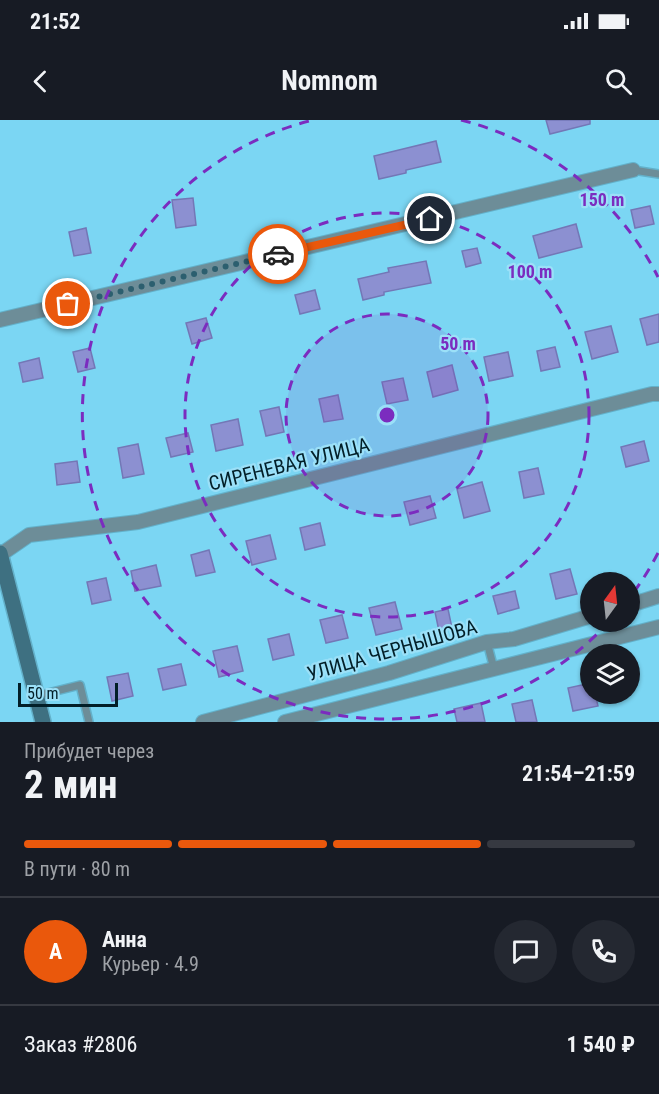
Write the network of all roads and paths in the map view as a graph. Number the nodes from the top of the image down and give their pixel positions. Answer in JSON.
{"nodes":[{"id":1,"x":633,"y":170,"type":"joint"},
{"id":2,"x":659,"y":174,"type":"edge"},
{"id":3,"x":0,"y":320,"type":"edge"},
{"id":4,"x":659,"y":394,"type":"edge"},
{"id":5,"x":0,"y":554,"type":"edge"},
{"id":6,"x":659,"y":596,"type":"edge"},
{"id":7,"x":640,"y":602,"type":"edge"},
{"id":8,"x":580,"y":619,"type":"edge"},
{"id":9,"x":659,"y":627,"type":"edge"},
{"id":10,"x":487,"y":642,"type":"junction"},
{"id":11,"x":494,"y":669,"type":"junction"},
{"id":12,"x":36,"y":696,"type":"junction"},
{"id":13,"x":43,"y":722,"type":"edge"},
{"id":14,"x":89,"y":722,"type":"edge"},
{"id":15,"x":203,"y":722,"type":"edge"},
{"id":16,"x":285,"y":722,"type":"edge"}],
"edges":[{"from":1,"to":2,"type":"lane"},
{"from":1,"to":3,"type":"street"},
{"from":4,"to":5,"type":"street","name":"СИРЕНЕВАЯ УЛИЦА"},
{"from":5,"to":12,"type":"main road"},
{"from":6,"to":7,"type":"street"},
{"from":8,"to":10,"type":"street","name":"УЛИЦА ЧЕРНЫШОВА"},
{"from":9,"to":11,"type":"street","name":"УЛИЦА ЧЕРНЫШОВА"},
{"from":10,"to":11,"type":"lane"},
{"from":10,"to":15,"type":"street","name":"УЛИЦА ЧЕРНЫШОВА"},
{"from":11,"to":16,"type":"street","name":"УЛИЦА ЧЕРНЫШОВА"},
{"from":12,"to":13,"type":"main road"},
{"from":12,"to":14,"type":"lane"}]}
